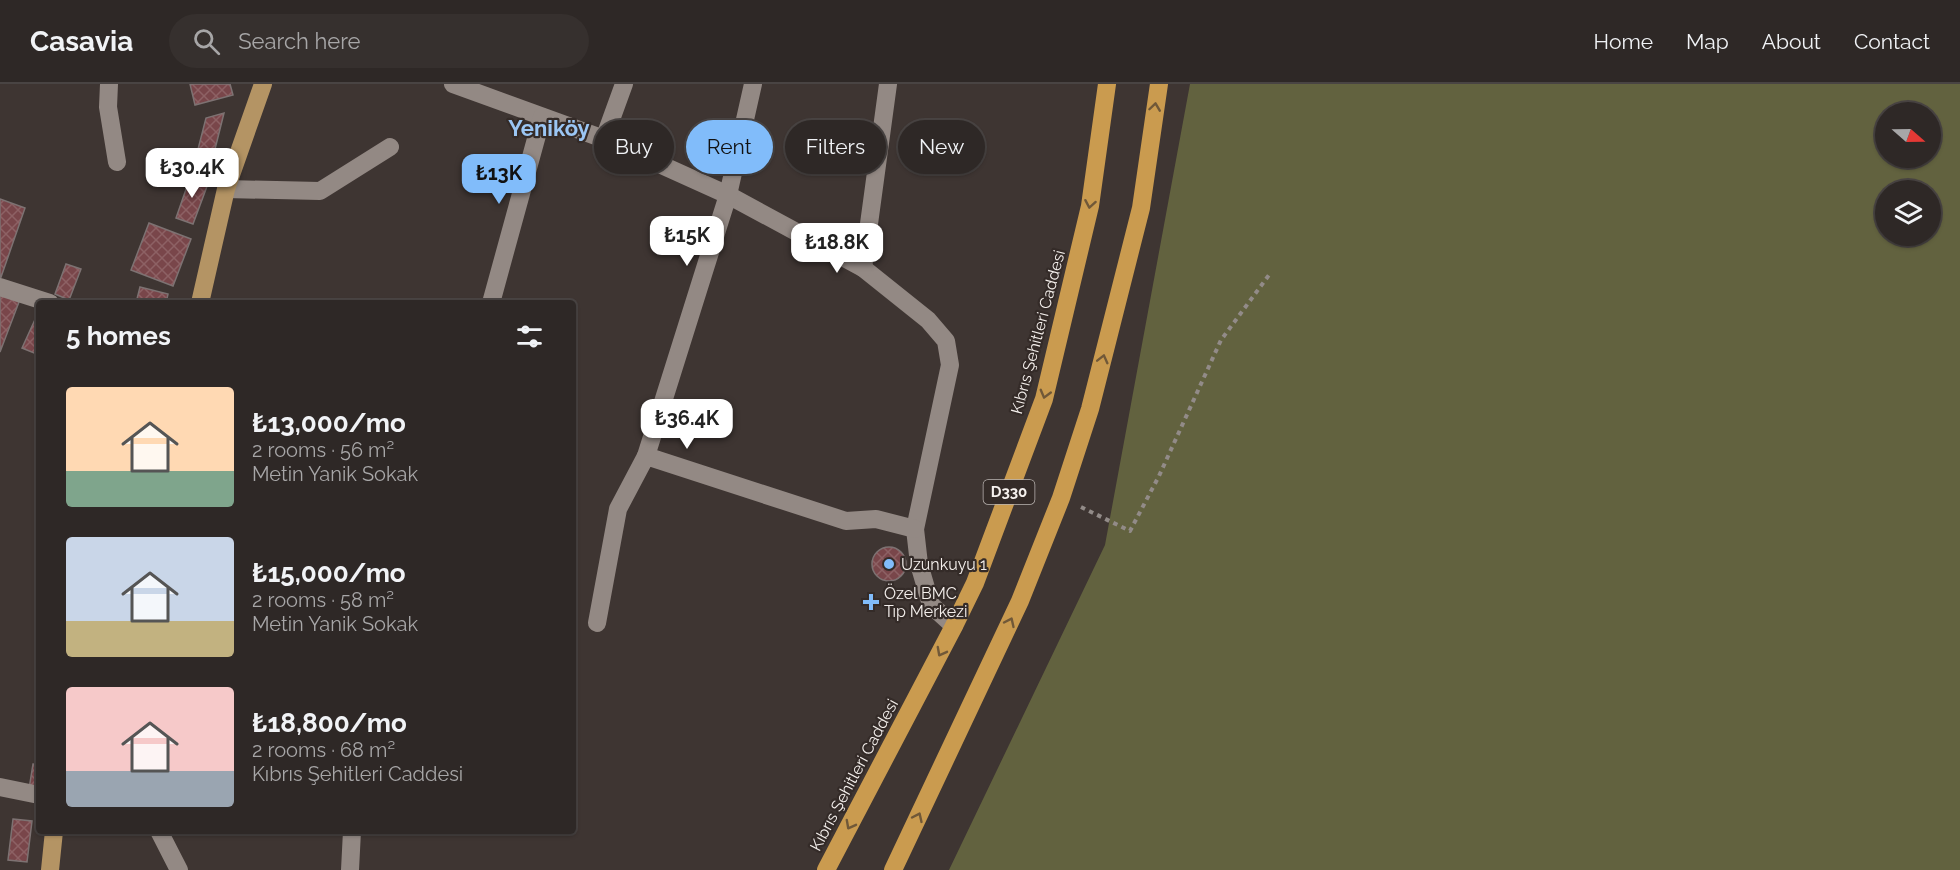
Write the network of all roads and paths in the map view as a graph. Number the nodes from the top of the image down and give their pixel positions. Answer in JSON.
{"nodes":[{"id":1,"x":109,"y":84,"type":"edge"},
{"id":2,"x":263,"y":84,"type":"edge"},
{"id":3,"x":453,"y":84,"type":"edge"},
{"id":4,"x":624,"y":84,"type":"edge"},
{"id":5,"x":753,"y":84,"type":"edge"},
{"id":6,"x":888,"y":84,"type":"edge"},
{"id":7,"x":1107,"y":84,"type":"edge"},
{"id":8,"x":1159,"y":84,"type":"edge"},
{"id":9,"x":542,"y":117,"type":"junction"},
{"id":10,"x":611,"y":120,"type":"edge"},
{"id":11,"x":594,"y":135,"type":"edge"},
{"id":12,"x":390,"y":147,"type":"dead end"},
{"id":13,"x":117,"y":162,"type":"dead end"},
{"id":14,"x":674,"y":171,"type":"edge"},
{"id":15,"x":226,"y":189,"type":"junction"},
{"id":16,"x":728,"y":195,"type":"junction"},
{"id":17,"x":863,"y":268,"type":"junction"},
{"id":18,"x":1269,"y":275,"type":"dead end"},
{"id":19,"x":0,"y":287,"type":"edge"},
{"id":20,"x":41,"y":300,"type":"edge"},
{"id":21,"x":201,"y":300,"type":"edge"},
{"id":22,"x":492,"y":300,"type":"edge"},
{"id":23,"x":646,"y":456,"type":"junction"},
{"id":24,"x":1087,"y":509,"type":"dead end"},
{"id":25,"x":915,"y":529,"type":"junction"},
{"id":26,"x":597,"y":623,"type":"dead end"},
{"id":27,"x":954,"y":626,"type":"junction"},
{"id":28,"x":0,"y":787,"type":"edge"},
{"id":29,"x":36,"y":794,"type":"edge"},
{"id":30,"x":54,"y":834,"type":"edge"},
{"id":31,"x":161,"y":834,"type":"edge"},
{"id":32,"x":352,"y":834,"type":"edge"},
{"id":33,"x":50,"y":870,"type":"edge"},
{"id":34,"x":179,"y":870,"type":"edge"},
{"id":35,"x":350,"y":870,"type":"edge"},
{"id":36,"x":826,"y":870,"type":"edge"},
{"id":37,"x":893,"y":870,"type":"edge"}],
"edges":[{"from":1,"to":13,"type":"street"},
{"from":2,"to":15,"type":"main road"},
{"from":3,"to":9,"type":"street"},
{"from":4,"to":10,"type":"street"},
{"from":5,"to":16,"type":"street"},
{"from":6,"to":17,"type":"street"},
{"from":7,"to":27,"type":"highway","name":"Kıbrıs Şehitleri Caddesi","number":"D330","one_way":true},
{"from":37,"to":8,"type":"highway","number":"D330","one_way":true},
{"from":9,"to":11,"type":"street"},
{"from":9,"to":22,"type":"street"},
{"from":12,"to":15,"type":"street"},
{"from":14,"to":16,"type":"street"},
{"from":15,"to":21,"type":"main road"},
{"from":16,"to":17,"type":"street"},
{"from":16,"to":23,"type":"street"},
{"from":17,"to":25,"type":"street"},
{"from":18,"to":24,"type":"path"},
{"from":19,"to":20,"type":"street"},
{"from":23,"to":25,"type":"street"},
{"from":23,"to":26,"type":"street"},
{"from":25,"to":27,"type":"street"},
{"from":27,"to":36,"type":"highway","name":"Kıbrıs Şehitleri Caddesi","number":"D330","one_way":true},
{"from":28,"to":29,"type":"street"},
{"from":30,"to":33,"type":"main road"},
{"from":31,"to":34,"type":"street"},
{"from":32,"to":35,"type":"street"}]}
